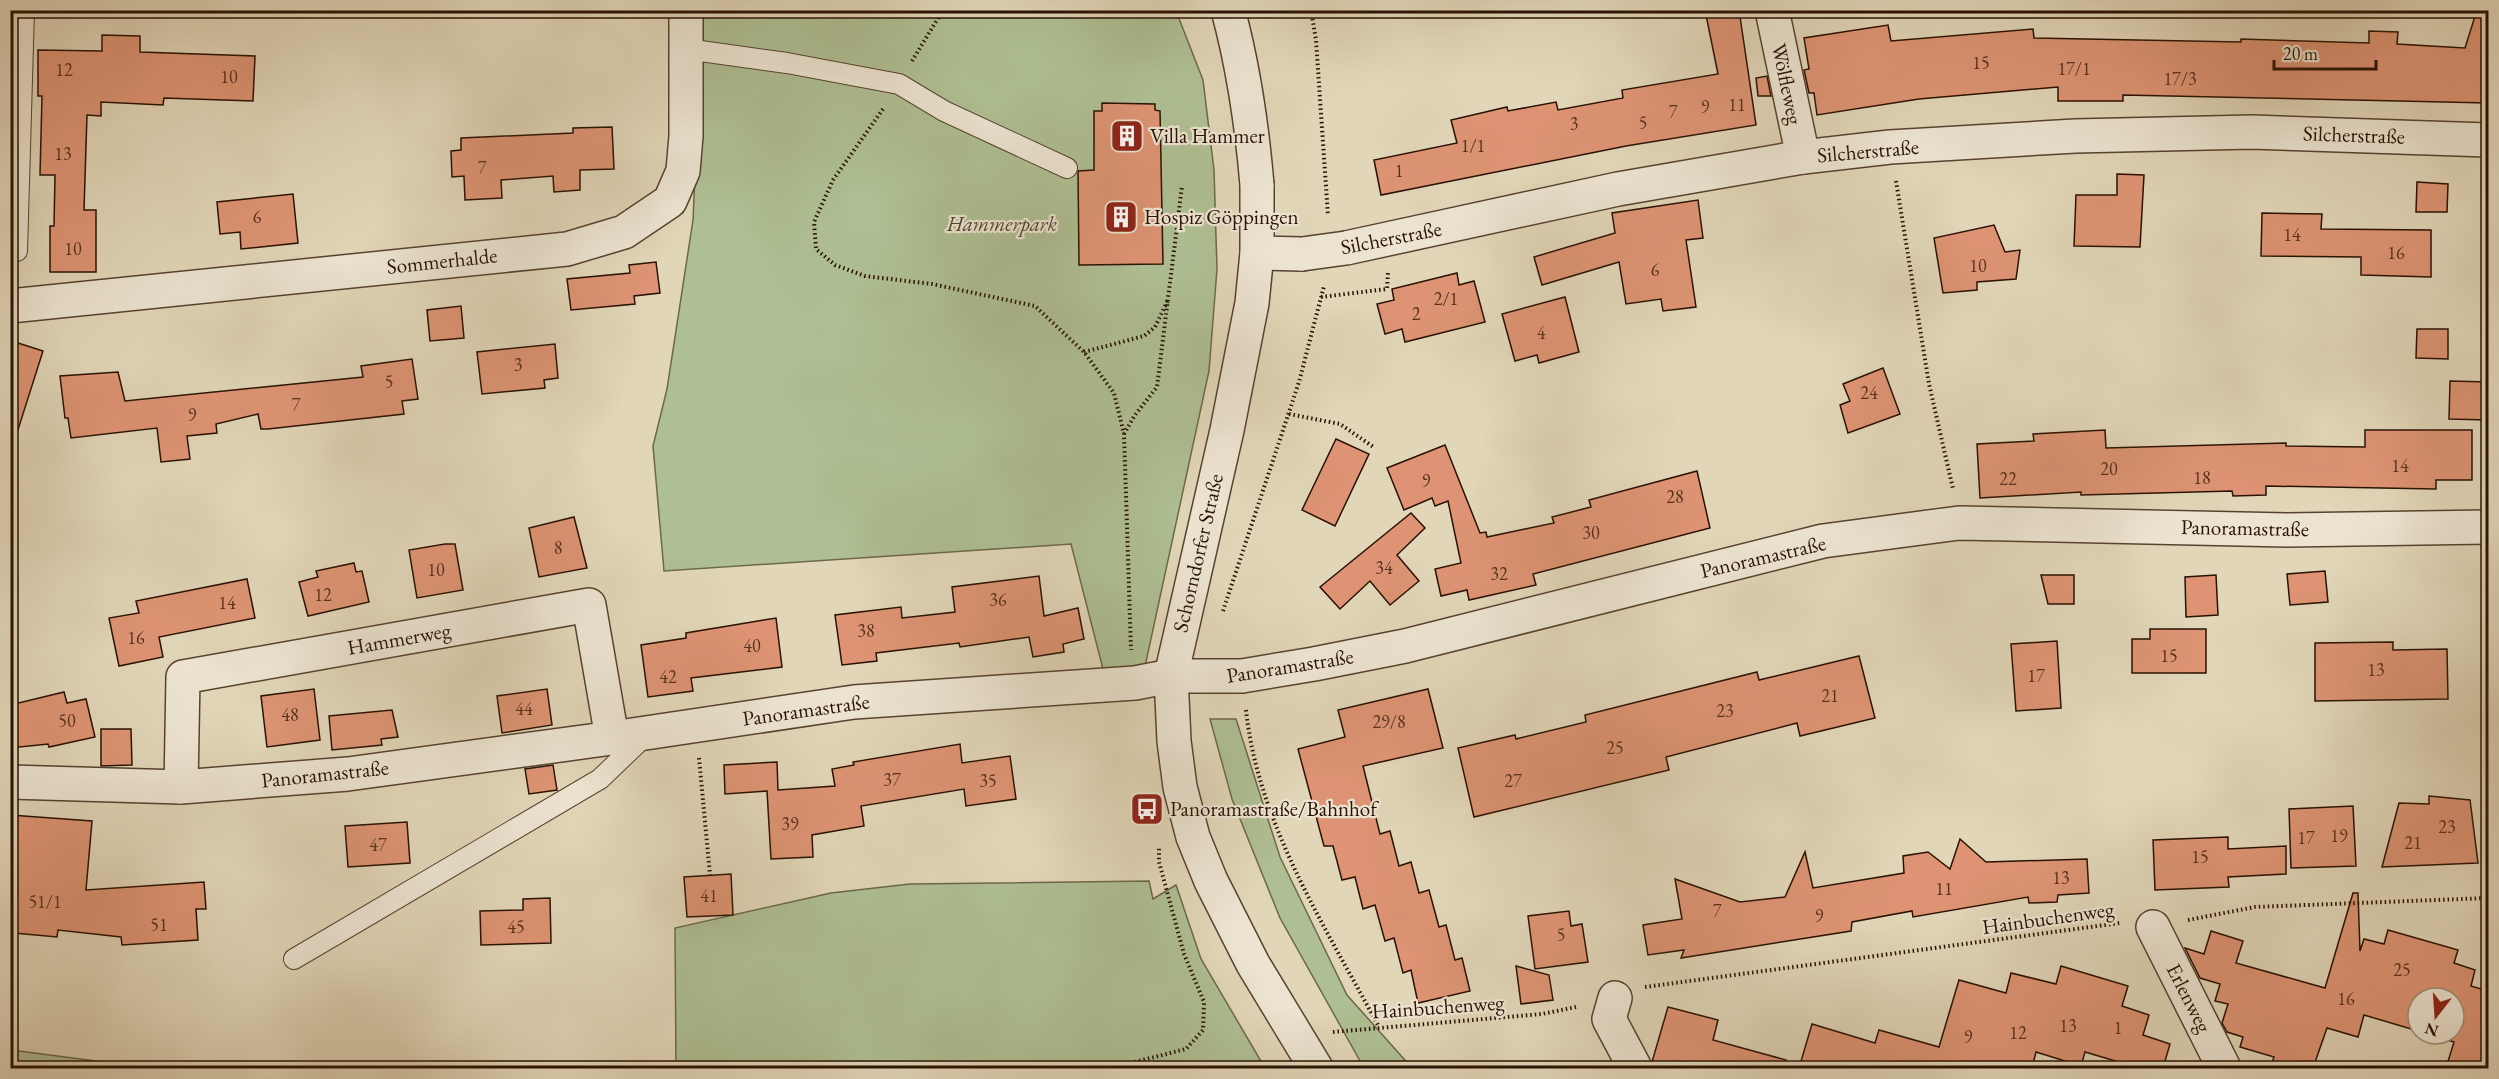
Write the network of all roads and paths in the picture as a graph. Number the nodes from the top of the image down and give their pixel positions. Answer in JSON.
{"nodes":[{"id":1,"x":24,"y":10,"type":"edge"},
{"id":2,"x":686,"y":10,"type":"edge"},
{"id":3,"x":943,"y":10,"type":"edge"},
{"id":4,"x":1228,"y":10,"type":"edge"},
{"id":5,"x":1311,"y":10,"type":"edge"},
{"id":6,"x":1772,"y":10,"type":"edge"},
{"id":7,"x":686,"y":49,"type":"junction"},
{"id":8,"x":899,"y":84,"type":"junction"},
{"id":9,"x":2488,"y":140,"type":"edge"},
{"id":10,"x":1890,"y":147,"type":"junction"},
{"id":11,"x":1803,"y":157,"type":"junction"},
{"id":12,"x":1067,"y":168,"type":"dead end"},
{"id":13,"x":1182,"y":186,"type":"dead end"},
{"id":14,"x":1328,"y":219,"type":"dead end"},
{"id":15,"x":17,"y":251,"type":"dead end"},
{"id":16,"x":1257,"y":254,"type":"junction"},
{"id":17,"x":1314,"y":265,"type":"junction"},
{"id":18,"x":1387,"y":289,"type":"dead end"},
{"id":19,"x":1169,"y":297,"type":"junction"},
{"id":20,"x":1321,"y":297,"type":"junction"},
{"id":21,"x":10,"y":306,"type":"edge"},
{"id":22,"x":1084,"y":352,"type":"junction"},
{"id":23,"x":1289,"y":414,"type":"junction"},
{"id":24,"x":1124,"y":434,"type":"junction"},
{"id":25,"x":1375,"y":448,"type":"dead end"},
{"id":26,"x":1953,"y":489,"type":"dead end"},
{"id":27,"x":2488,"y":527,"type":"edge"},
{"id":28,"x":1223,"y":612,"type":"dead end"},
{"id":29,"x":1171,"y":676,"type":"junction"},
{"id":30,"x":1242,"y":676,"type":"junction"},
{"id":31,"x":1135,"y":683,"type":"junction"},
{"id":32,"x":649,"y":733,"type":"junction"},
{"id":33,"x":612,"y":738,"type":"junction"},
{"id":34,"x":709,"y":757,"type":"dead end"},
{"id":35,"x":10,"y":782,"type":"edge"},
{"id":36,"x":181,"y":786,"type":"junction"},
{"id":37,"x":1159,"y":839,"type":"dead end"},
{"id":38,"x":710,"y":875,"type":"dead end"},
{"id":39,"x":2488,"y":898,"type":"edge"},
{"id":40,"x":2153,"y":927,"type":"junction"},
{"id":41,"x":294,"y":959,"type":"dead end"},
{"id":42,"x":1615,"y":998,"type":"joint"},
{"id":43,"x":1542,"y":1014,"type":"dead end"},
{"id":44,"x":1379,"y":1027,"type":"junction"},
{"id":45,"x":1337,"y":1030,"type":"dead end"},
{"id":46,"x":1118,"y":1068,"type":"edge"},
{"id":47,"x":1316,"y":1068,"type":"edge"},
{"id":48,"x":1635,"y":1068,"type":"edge"},
{"id":49,"x":2224,"y":1068,"type":"edge"}],
"edges":[{"from":1,"to":15,"type":"lane"},
{"from":2,"to":7,"type":"street","name":"Sommerhalde"},
{"from":3,"to":8,"type":"path"},
{"from":4,"to":16,"type":"street","name":"Schorndorfer Straße","bridge":true},
{"from":5,"to":14,"type":"path"},
{"from":6,"to":11,"type":"street","name":"Wölfleweg"},
{"from":7,"to":8,"type":"lane"},
{"from":7,"to":21,"type":"street","name":"Sommerhalde"},
{"from":8,"to":12,"type":"lane"},
{"from":8,"to":22,"type":"path"},
{"from":9,"to":10,"type":"street","name":"Silcherstraße"},
{"from":10,"to":11,"type":"street","name":"Silcherstraße"},
{"from":10,"to":26,"type":"path"},
{"from":11,"to":17,"type":"street","name":"Silcherstraße","bridge":true},
{"from":13,"to":19,"type":"path"},
{"from":16,"to":17,"type":"street","name":"Silcherstraße"},
{"from":16,"to":29,"type":"street","name":"Schorndorfer Straße"},
{"from":17,"to":20,"type":"path"},
{"from":18,"to":20,"type":"path"},
{"from":19,"to":22,"type":"path"},
{"from":19,"to":24,"type":"path"},
{"from":20,"to":23,"type":"path"},
{"from":22,"to":24,"type":"path"},
{"from":23,"to":25,"type":"path"},
{"from":23,"to":28,"type":"path"},
{"from":24,"to":31,"type":"path"},
{"from":27,"to":30,"type":"street","name":"Panoramastraße"},
{"from":29,"to":30,"type":"street","name":"Panoramastraße"},
{"from":29,"to":31,"type":"street","name":"Panoramastraße"},
{"from":29,"to":47,"type":"street","name":"Schorndorfer Straße"},
{"from":30,"to":44,"type":"path"},
{"from":31,"to":32,"type":"street","name":"Panoramastraße"},
{"from":32,"to":33,"type":"street","name":"Panoramastraße"},
{"from":32,"to":41,"type":"lane"},
{"from":33,"to":36,"type":"street","name":"Panoramastraße"},
{"from":33,"to":36,"type":"street","name":"Hammerweg"},
{"from":34,"to":38,"type":"path"},
{"from":35,"to":36,"type":"street","name":"Panoramastraße"},
{"from":37,"to":46,"type":"path"},
{"from":39,"to":40,"type":"path","name":"Hainbuchenweg"},
{"from":40,"to":42,"type":"path","name":"Hainbuchenweg"},
{"from":40,"to":49,"type":"street","name":"Erlenweg"},
{"from":42,"to":48,"type":"street"},
{"from":43,"to":44,"type":"path","name":"Hainbuchenweg"},
{"from":44,"to":45,"type":"path","name":"Hainbuchenweg"}]}
